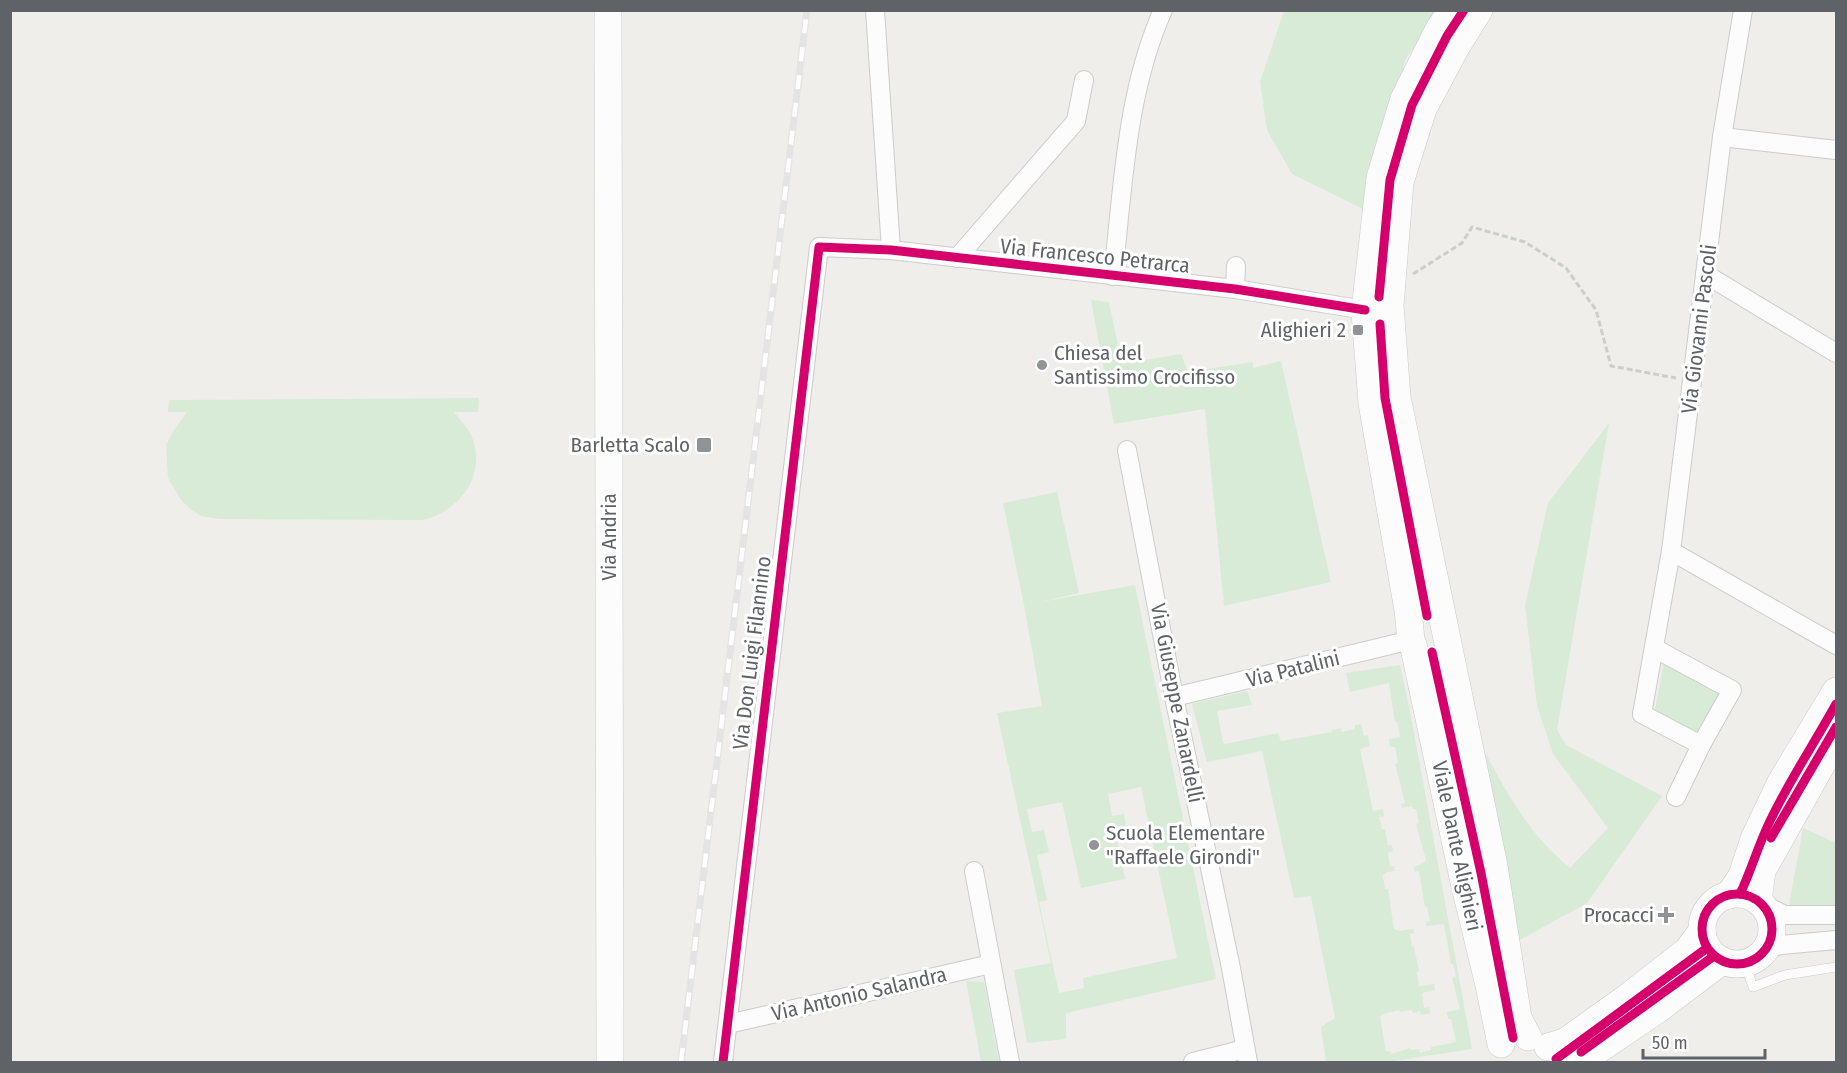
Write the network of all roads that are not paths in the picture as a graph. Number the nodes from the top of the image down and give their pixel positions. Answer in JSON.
{"nodes":[{"id":1,"x":608,"y":10,"type":"edge"},
{"id":2,"x":875,"y":10,"type":"edge"},
{"id":3,"x":1163,"y":10,"type":"edge"},
{"id":4,"x":1452,"y":10,"type":"edge"},
{"id":5,"x":1479,"y":10,"type":"edge"},
{"id":6,"x":1743,"y":10,"type":"edge"},
{"id":7,"x":1084,"y":80,"type":"dead end"},
{"id":8,"x":1722,"y":137,"type":"junction"},
{"id":9,"x":1836,"y":150,"type":"edge"},
{"id":10,"x":819,"y":247,"type":"joint"},
{"id":11,"x":891,"y":250,"type":"junction"},
{"id":12,"x":957,"y":258,"type":"junction"},
{"id":13,"x":1236,"y":266,"type":"dead end"},
{"id":14,"x":1705,"y":274,"type":"junction"},
{"id":15,"x":1113,"y":276,"type":"junction"},
{"id":16,"x":1235,"y":289,"type":"junction"},
{"id":17,"x":1376,"y":310,"type":"junction"},
{"id":18,"x":1836,"y":353,"type":"edge"},
{"id":19,"x":1127,"y":450,"type":"dead end"},
{"id":20,"x":1671,"y":551,"type":"junction"},
{"id":21,"x":1446,"y":632,"type":"junction"},
{"id":22,"x":1412,"y":640,"type":"junction"},
{"id":23,"x":1836,"y":645,"type":"edge"},
{"id":24,"x":1654,"y":648,"type":"junction"},
{"id":25,"x":1836,"y":691,"type":"edge"},
{"id":26,"x":1174,"y":697,"type":"junction"},
{"id":27,"x":1836,"y":739,"type":"edge"},
{"id":28,"x":1701,"y":746,"type":"junction"},
{"id":29,"x":1676,"y":797,"type":"dead end"},
{"id":30,"x":974,"y":871,"type":"dead end"},
{"id":31,"x":1729,"y":895,"type":"junction"},
{"id":32,"x":1760,"y":903,"type":"junction"},
{"id":33,"x":1836,"y":915,"type":"edge"},
{"id":34,"x":1701,"y":931,"type":"junction"},
{"id":35,"x":1836,"y":939,"type":"edge"},
{"id":36,"x":1744,"y":957,"type":"junction"},
{"id":37,"x":991,"y":964,"type":"junction"},
{"id":38,"x":1836,"y":967,"type":"edge"},
{"id":39,"x":728,"y":1024,"type":"junction"},
{"id":40,"x":1544,"y":1049,"type":"edge"},
{"id":41,"x":1494,"y":1053,"type":"edge"},
{"id":42,"x":1246,"y":1056,"type":"edge"},
{"id":43,"x":610,"y":1062,"type":"edge"},
{"id":44,"x":723,"y":1062,"type":"edge"},
{"id":45,"x":1010,"y":1062,"type":"edge"},
{"id":46,"x":1193,"y":1062,"type":"edge"},
{"id":47,"x":1580,"y":1062,"type":"edge"}],
"edges":[{"from":1,"to":43,"type":"street","name":"Via Andria"},
{"from":2,"to":11,"type":"street"},
{"from":3,"to":15,"type":"street"},
{"from":4,"to":17,"type":"street","name":"Viale Dante Alighieri"},
{"from":5,"to":17,"type":"street","name":"Viale Dante Alighieri"},
{"from":6,"to":8,"type":"street","name":"Via Giovanni Pascoli"},
{"from":7,"to":12,"type":"street"},
{"from":8,"to":9,"type":"street"},
{"from":8,"to":14,"type":"street","name":"Via Giovanni Pascoli"},
{"from":10,"to":11,"type":"street","name":"Via Francesco Petrarca"},
{"from":10,"to":39,"type":"street","name":"Via Don Luigi Filannino"},
{"from":11,"to":12,"type":"street","name":"Via Francesco Petrarca"},
{"from":12,"to":15,"type":"street","name":"Via Francesco Petrarca"},
{"from":13,"to":16,"type":"street"},
{"from":14,"to":18,"type":"street"},
{"from":14,"to":20,"type":"street","name":"Via Giovanni Pascoli"},
{"from":15,"to":16,"type":"street","name":"Via Francesco Petrarca"},
{"from":16,"to":17,"type":"street","name":"Via Francesco Petrarca"},
{"from":17,"to":21,"type":"street","name":"Viale Dante Alighieri"},
{"from":17,"to":22,"type":"street","name":"Viale Dante Alighieri"},
{"from":19,"to":26,"type":"street","name":"Via Giuseppe Zanardelli"},
{"from":20,"to":23,"type":"street"},
{"from":20,"to":24,"type":"street","name":"Via Giovanni Pascoli"},
{"from":21,"to":22,"type":"street"},
{"from":21,"to":40,"type":"street","name":"Viale Dante Alighieri"},
{"from":22,"to":26,"type":"street","name":"Via Patalini"},
{"from":22,"to":41,"type":"street","name":"Viale Dante Alighieri"},
{"from":24,"to":28,"type":"street","name":"Via Giovanni Pascoli"},
{"from":24,"to":28,"type":"street"},
{"from":25,"to":31,"type":"street"},
{"from":26,"to":42,"type":"street","name":"Via Giuseppe Zanardelli"},
{"from":27,"to":32,"type":"street"},
{"from":28,"to":29,"type":"street"},
{"from":30,"to":37,"type":"street"},
{"from":31,"to":32,"type":"street"},
{"from":31,"to":34,"type":"street"},
{"from":32,"to":33,"type":"street"},
{"from":32,"to":36,"type":"street"},
{"from":34,"to":36,"type":"street"},
{"from":34,"to":40,"type":"street"},
{"from":35,"to":36,"type":"street"},
{"from":36,"to":38,"type":"lane"},
{"from":36,"to":47,"type":"street"},
{"from":37,"to":39,"type":"street","name":"Via Antonio Salandra"},
{"from":37,"to":45,"type":"street"},
{"from":39,"to":44,"type":"street","name":"Via Don Luigi Filannino"},
{"from":40,"to":41,"type":"street","name":"Viale Dante Alighieri"},
{"from":42,"to":46,"type":"street"}]}
